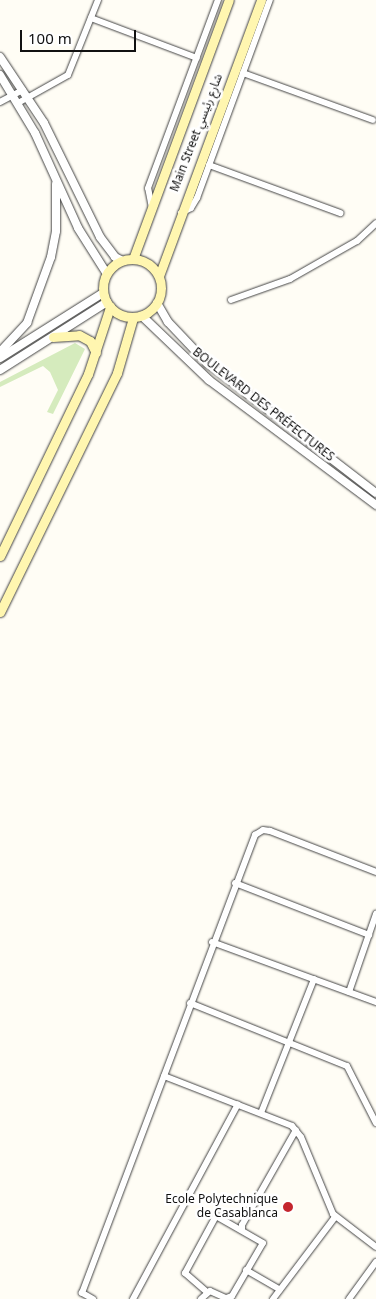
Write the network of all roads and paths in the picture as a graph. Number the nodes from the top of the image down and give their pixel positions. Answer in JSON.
{"nodes":[{"id":1,"x":98,"y":0,"type":"edge"},
{"id":2,"x":218,"y":0,"type":"edge"},
{"id":3,"x":229,"y":0,"type":"edge"},
{"id":4,"x":261,"y":0,"type":"edge"},
{"id":5,"x":270,"y":0,"type":"edge"},
{"id":6,"x":91,"y":18,"type":"junction"},
{"id":7,"x":0,"y":57,"type":"edge"},
{"id":8,"x":197,"y":58,"type":"junction"},
{"id":9,"x":243,"y":72,"type":"junction"},
{"id":10,"x":0,"y":75,"type":"edge"},
{"id":11,"x":23,"y":90,"type":"junction"},
{"id":12,"x":28,"y":98,"type":"junction"},
{"id":13,"x":15,"y":99,"type":"junction"},
{"id":14,"x":0,"y":102,"type":"edge"},
{"id":15,"x":373,"y":120,"type":"dead end"},
{"id":16,"x":210,"y":165,"type":"junction"},
{"id":17,"x":57,"y":182,"type":"junction"},
{"id":18,"x":152,"y":208,"type":"junction"},
{"id":19,"x":180,"y":213,"type":"junction"},
{"id":20,"x":340,"y":213,"type":"dead end"},
{"id":21,"x":376,"y":223,"type":"edge"},
{"id":22,"x":133,"y":259,"type":"junction"},
{"id":23,"x":123,"y":261,"type":"junction"},
{"id":24,"x":107,"y":274,"type":"junction"},
{"id":25,"x":159,"y":276,"type":"junction"},
{"id":26,"x":231,"y":300,"type":"dead end"},
{"id":27,"x":107,"y":301,"type":"junction"},
{"id":28,"x":158,"y":303,"type":"junction"},
{"id":29,"x":138,"y":317,"type":"junction"},
{"id":30,"x":53,"y":337,"type":"junction"},
{"id":31,"x":0,"y":352,"type":"edge"},
{"id":32,"x":96,"y":354,"type":"junction"},
{"id":33,"x":0,"y":358,"type":"edge"},
{"id":34,"x":0,"y":370,"type":"edge"},
{"id":35,"x":376,"y":493,"type":"edge"},
{"id":36,"x":376,"y":505,"type":"edge"},
{"id":37,"x":0,"y":556,"type":"edge"},
{"id":38,"x":0,"y":612,"type":"edge"},
{"id":39,"x":376,"y":872,"type":"edge"},
{"id":40,"x":235,"y":884,"type":"junction"},
{"id":41,"x":376,"y":914,"type":"edge"},
{"id":42,"x":369,"y":935,"type":"junction"},
{"id":43,"x":212,"y":942,"type":"junction"},
{"id":44,"x":314,"y":979,"type":"junction"},
{"id":45,"x":349,"y":992,"type":"junction"},
{"id":46,"x":376,"y":1002,"type":"edge"},
{"id":47,"x":190,"y":1004,"type":"junction"},
{"id":48,"x":289,"y":1043,"type":"junction"},
{"id":49,"x":164,"y":1076,"type":"junction"},
{"id":50,"x":238,"y":1104,"type":"junction"},
{"id":51,"x":261,"y":1113,"type":"junction"},
{"id":52,"x":376,"y":1123,"type":"edge"},
{"id":53,"x":296,"y":1130,"type":"junction"},
{"id":54,"x":335,"y":1217,"type":"junction"},
{"id":55,"x":242,"y":1230,"type":"junction"},
{"id":56,"x":376,"y":1247,"type":"edge"},
{"id":57,"x":376,"y":1262,"type":"edge"},
{"id":58,"x":246,"y":1270,"type":"junction"},
{"id":59,"x":280,"y":1290,"type":"junction"},
{"id":60,"x":207,"y":1292,"type":"junction"},
{"id":61,"x":93,"y":1299,"type":"edge"},
{"id":62,"x":133,"y":1299,"type":"edge"},
{"id":63,"x":201,"y":1299,"type":"edge"},
{"id":64,"x":273,"y":1299,"type":"edge"},
{"id":65,"x":350,"y":1299,"type":"edge"}],
"edges":[{"from":1,"to":6,"type":"street"},
{"from":2,"to":8,"type":"street"},
{"from":3,"to":18,"type":"main road","name":"Main Street شارع رئيسي"},
{"from":4,"to":19,"type":"main road","name":"Main Street شارع رئيسي"},
{"from":5,"to":9,"type":"street"},
{"from":6,"to":8,"type":"street"},
{"from":6,"to":12,"type":"street"},
{"from":7,"to":11,"type":"street"},
{"from":8,"to":18,"type":"street"},
{"from":9,"to":15,"type":"street"},
{"from":9,"to":16,"type":"street"},
{"from":10,"to":13,"type":"street"},
{"from":11,"to":12,"type":"street"},
{"from":11,"to":13,"type":"street"},
{"from":12,"to":13,"type":"street"},
{"from":12,"to":23,"type":"street"},
{"from":13,"to":14,"type":"street"},
{"from":13,"to":17,"type":"street"},
{"from":16,"to":19,"type":"street"},
{"from":16,"to":20,"type":"street"},
{"from":17,"to":24,"type":"street"},
{"from":17,"to":31,"type":"street"},
{"from":18,"to":22,"type":"main road","name":"Main Street شارع رئيسي"},
{"from":19,"to":25,"type":"main road","name":"Main Street شارع رئيسي"},
{"from":21,"to":26,"type":"street"},
{"from":22,"to":23,"type":"main road"},
{"from":22,"to":25,"type":"main road"},
{"from":23,"to":24,"type":"main road"},
{"from":24,"to":27,"type":"main road"},
{"from":25,"to":28,"type":"main road"},
{"from":27,"to":29,"type":"main road"},
{"from":27,"to":30,"type":"street"},
{"from":27,"to":32,"type":"main road"},
{"from":27,"to":33,"type":"street"},
{"from":28,"to":29,"type":"main road"},
{"from":28,"to":35,"type":"street","name":"BOULEVARD DES PRÉFECTURES"},
{"from":29,"to":36,"type":"street","name":"BOULEVARD DES PRÉFECTURES"},
{"from":29,"to":38,"type":"main road"},
{"from":30,"to":32,"type":"main road"},
{"from":30,"to":34,"type":"street"},
{"from":32,"to":37,"type":"main road"},
{"from":39,"to":40,"type":"street"},
{"from":40,"to":42,"type":"street"},
{"from":40,"to":43,"type":"street"},
{"from":41,"to":42,"type":"street"},
{"from":42,"to":45,"type":"street"},
{"from":43,"to":44,"type":"street"},
{"from":43,"to":47,"type":"street"},
{"from":44,"to":45,"type":"street"},
{"from":44,"to":48,"type":"street"},
{"from":45,"to":46,"type":"street"},
{"from":47,"to":48,"type":"street"},
{"from":47,"to":49,"type":"street"},
{"from":48,"to":51,"type":"street"},
{"from":48,"to":52,"type":"street"},
{"from":49,"to":50,"type":"street"},
{"from":49,"to":61,"type":"street"},
{"from":50,"to":51,"type":"street"},
{"from":50,"to":62,"type":"street"},
{"from":51,"to":53,"type":"street"},
{"from":53,"to":54,"type":"street"},
{"from":53,"to":55,"type":"street"},
{"from":54,"to":56,"type":"street"},
{"from":54,"to":59,"type":"street"},
{"from":55,"to":58,"type":"street"},
{"from":55,"to":60,"type":"street"},
{"from":57,"to":65,"type":"street"},
{"from":58,"to":59,"type":"street"},
{"from":58,"to":60,"type":"street"},
{"from":59,"to":64,"type":"street"},
{"from":60,"to":63,"type":"street"}]}
